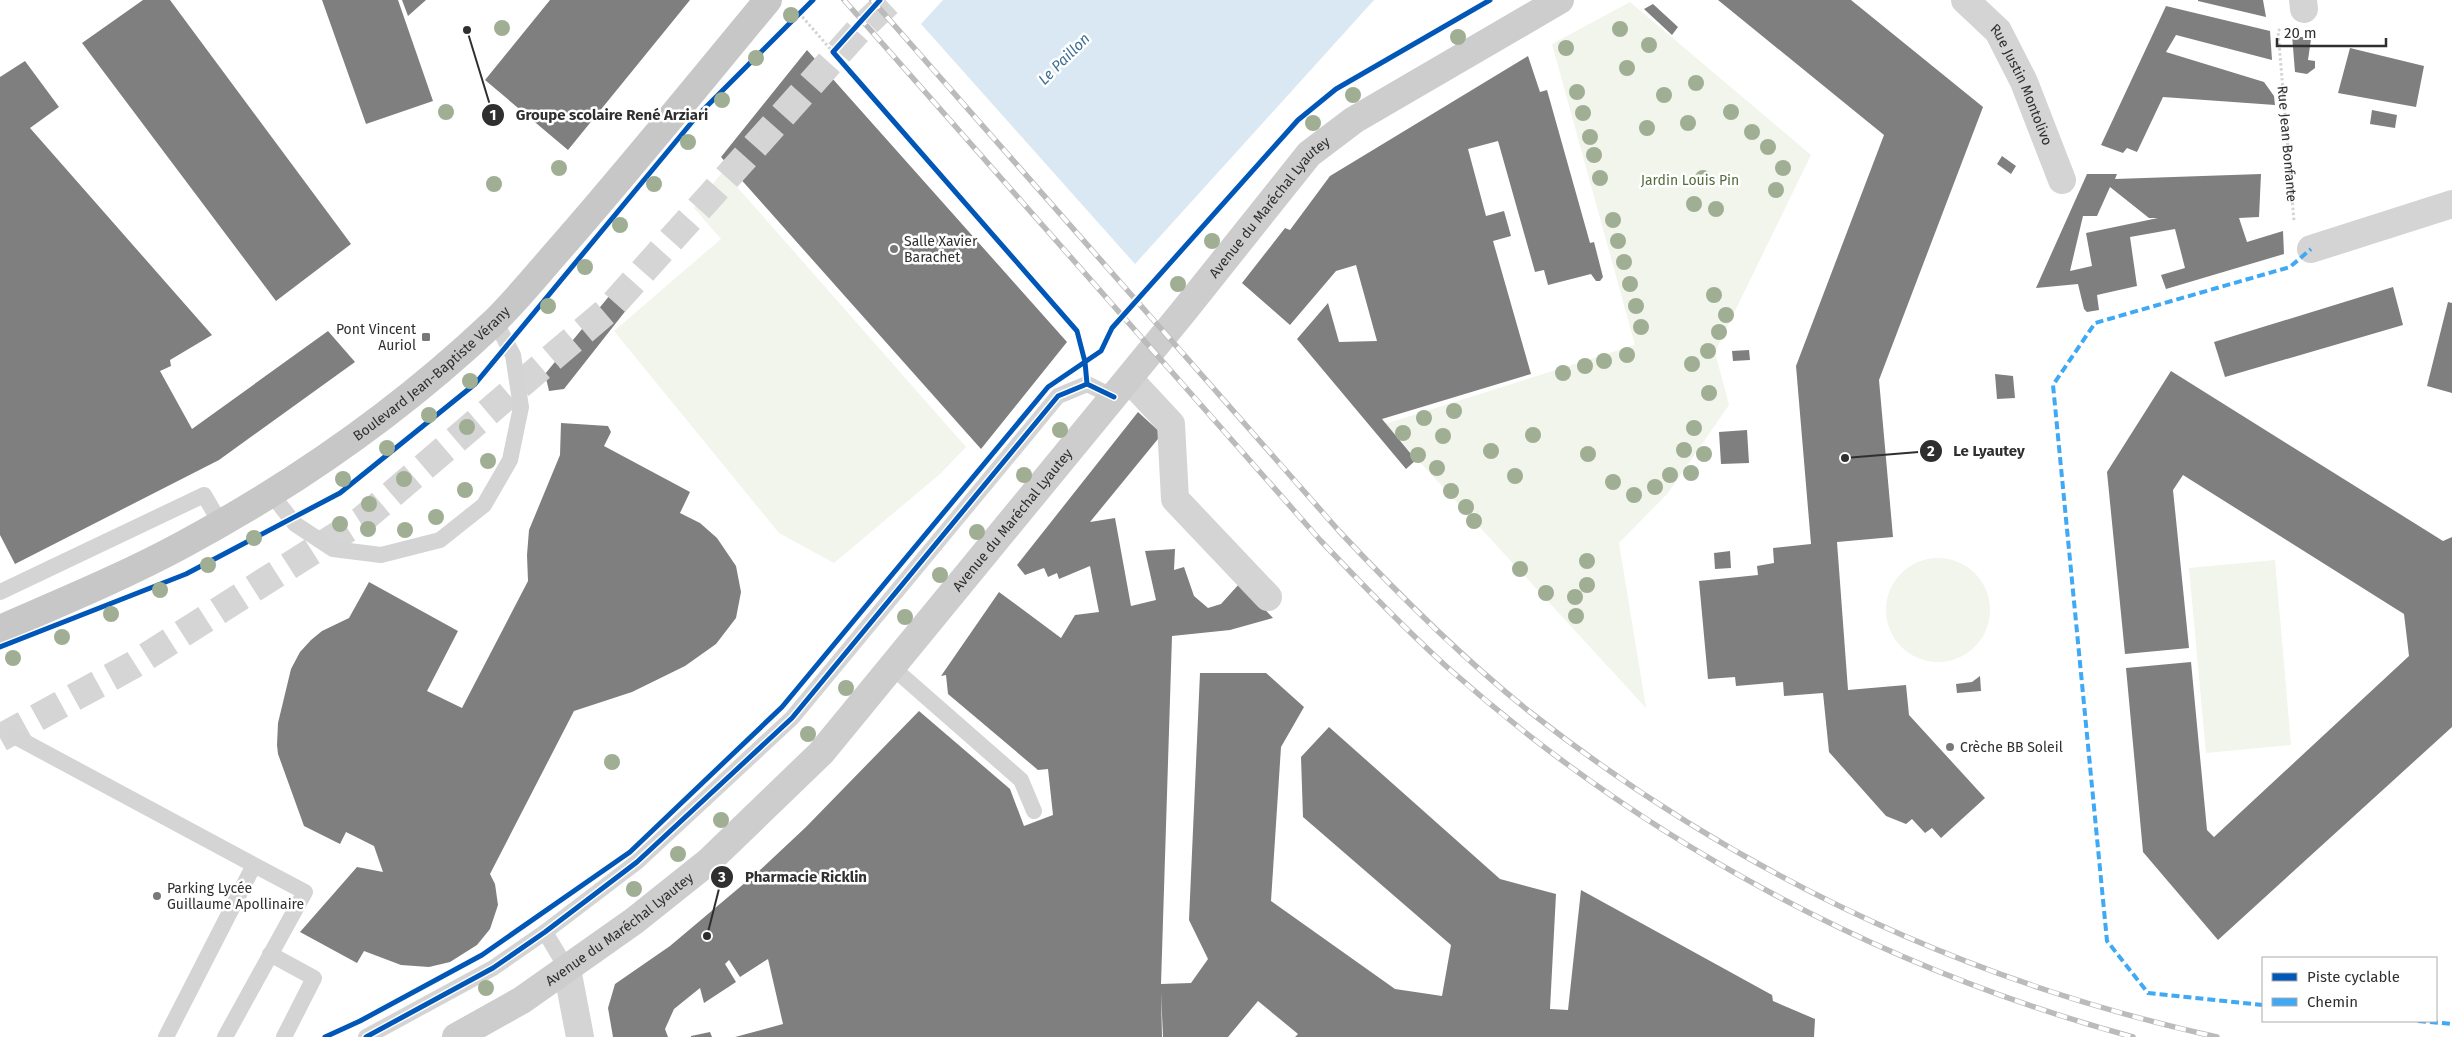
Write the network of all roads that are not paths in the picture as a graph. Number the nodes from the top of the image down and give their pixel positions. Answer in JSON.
{"nodes":[{"id":1,"x":768,"y":0,"type":"edge"},
{"id":2,"x":1560,"y":0,"type":"edge"},
{"id":3,"x":1965,"y":0,"type":"edge"},
{"id":4,"x":2062,"y":180,"type":"dead end"},
{"id":5,"x":2452,"y":204,"type":"edge"},
{"id":6,"x":2311,"y":249,"type":"road end"},
{"id":7,"x":495,"y":321,"type":"junction"},
{"id":8,"x":1122,"y":388,"type":"junction"},
{"id":9,"x":272,"y":494,"type":"junction"},
{"id":10,"x":221,"y":524,"type":"junction"},
{"id":11,"x":0,"y":592,"type":"edge"},
{"id":12,"x":1268,"y":597,"type":"dead end"},
{"id":13,"x":0,"y":629,"type":"edge"},
{"id":14,"x":892,"y":667,"type":"junction"},
{"id":15,"x":14,"y":736,"type":"dead end"},
{"id":16,"x":1034,"y":810,"type":"dead end"},
{"id":17,"x":254,"y":865,"type":"junction"},
{"id":18,"x":545,"y":932,"type":"junction"},
{"id":19,"x":270,"y":954,"type":"junction"},
{"id":20,"x":567,"y":969,"type":"junction"},
{"id":21,"x":284,"y":1036,"type":"edge"},
{"id":22,"x":166,"y":1037,"type":"edge"},
{"id":23,"x":224,"y":1037,"type":"edge"},
{"id":24,"x":366,"y":1037,"type":"edge"},
{"id":25,"x":456,"y":1037,"type":"edge"},
{"id":26,"x":580,"y":1037,"type":"edge"}],
"edges":[{"from":1,"to":7,"type":"main road","name":"Boulevard Jean-Baptiste Vérany"},
{"from":2,"to":8,"type":"main road","name":"Avenue du Maréchal Lyautey"},
{"from":3,"to":4,"type":"street","name":"Rue Justin Montolivo"},
{"from":5,"to":6,"type":"street"},
{"from":7,"to":9,"type":"main road","name":"Boulevard Jean-Baptiste Vérany"},
{"from":7,"to":9,"type":"lane"},
{"from":8,"to":12,"type":"street"},
{"from":8,"to":14,"type":"main road","name":"Avenue du Maréchal Lyautey"},
{"from":8,"to":18,"type":"lane"},
{"from":9,"to":10,"type":"main road","name":"Boulevard Jean-Baptiste Vérany"},
{"from":10,"to":11,"type":"lane"},
{"from":10,"to":13,"type":"main road","name":"Boulevard Jean-Baptiste Vérany"},
{"from":14,"to":16,"type":"lane"},
{"from":14,"to":20,"type":"main road","name":"Avenue du Maréchal Lyautey"},
{"from":15,"to":17,"type":"lane"},
{"from":17,"to":19,"type":"lane"},
{"from":17,"to":22,"type":"lane"},
{"from":18,"to":20,"type":"lane"},
{"from":18,"to":24,"type":"lane"},
{"from":19,"to":21,"type":"lane"},
{"from":19,"to":23,"type":"lane"},
{"from":20,"to":25,"type":"main road","name":"Avenue du Maréchal Lyautey"},
{"from":20,"to":26,"type":"street"}]}
